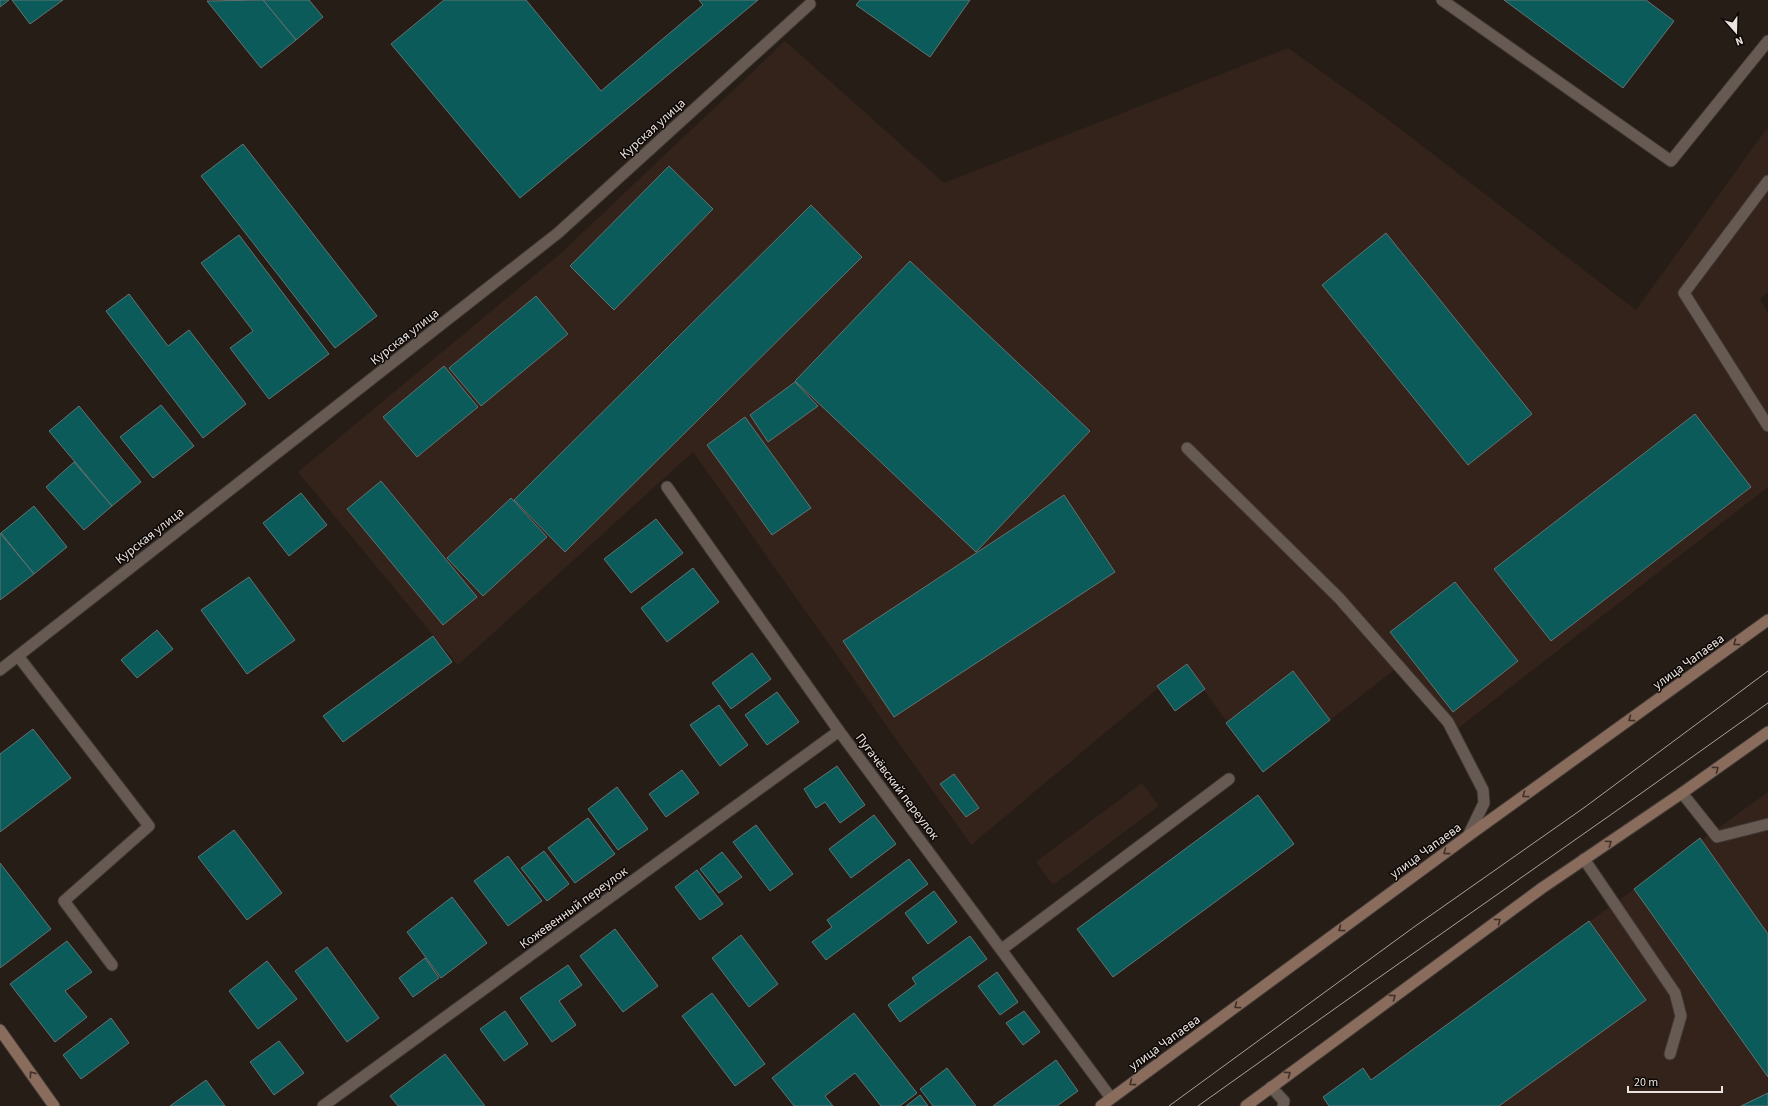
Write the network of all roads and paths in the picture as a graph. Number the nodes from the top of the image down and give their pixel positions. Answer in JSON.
{"nodes":[{"id":1,"x":1442,"y":0,"type":"edge"},
{"id":2,"x":811,"y":2,"type":"edge"},
{"id":3,"x":1768,"y":41,"type":"edge"},
{"id":4,"x":1768,"y":181,"type":"edge"},
{"id":5,"x":1768,"y":426,"type":"edge"},
{"id":6,"x":1187,"y":448,"type":"dead end"},
{"id":7,"x":666,"y":487,"type":"dead end"},
{"id":8,"x":1768,"y":620,"type":"edge"},
{"id":9,"x":18,"y":656,"type":"junction"},
{"id":10,"x":0,"y":670,"type":"edge"},
{"id":11,"x":839,"y":730,"type":"junction"},
{"id":12,"x":1768,"y":732,"type":"edge"},
{"id":13,"x":1229,"y":779,"type":"dead end"},
{"id":14,"x":1682,"y":793,"type":"junction"},
{"id":15,"x":1768,"y":824,"type":"edge"},
{"id":16,"x":1468,"y":836,"type":"junction"},
{"id":17,"x":1584,"y":859,"type":"junction"},
{"id":18,"x":1002,"y":949,"type":"junction"},
{"id":19,"x":112,"y":965,"type":"dead end"},
{"id":20,"x":0,"y":1030,"type":"edge"},
{"id":21,"x":1670,"y":1054,"type":"dead end"},
{"id":22,"x":1272,"y":1086,"type":"junction"},
{"id":23,"x":1111,"y":1098,"type":"junction"},
{"id":24,"x":54,"y":1106,"type":"edge"},
{"id":25,"x":323,"y":1106,"type":"edge"},
{"id":26,"x":1101,"y":1106,"type":"edge"},
{"id":27,"x":1246,"y":1106,"type":"edge"},
{"id":28,"x":1283,"y":1106,"type":"edge"}],
"edges":[{"from":1,"to":3,"type":"street"},
{"from":2,"to":9,"type":"street","name":"Курская улица"},
{"from":4,"to":5,"type":"street"},
{"from":6,"to":16,"type":"street"},
{"from":7,"to":11,"type":"street","name":"Пугачёвский переулок"},
{"from":8,"to":16,"type":"main road","name":"улица Чапаева","one_way":true},
{"from":9,"to":10,"type":"street","name":"Курская улица"},
{"from":9,"to":19,"type":"street"},
{"from":11,"to":18,"type":"street","name":"Пугачёвский переулок"},
{"from":11,"to":25,"type":"street","name":"Кожевенный переулок"},
{"from":14,"to":12,"type":"main road","one_way":true},
{"from":13,"to":18,"type":"street"},
{"from":14,"to":15,"type":"street"},
{"from":17,"to":14,"type":"main road","one_way":true},
{"from":16,"to":23,"type":"main road","name":"улица Чапаева","one_way":true},
{"from":17,"to":21,"type":"street"},
{"from":22,"to":17,"type":"main road","one_way":true},
{"from":18,"to":23,"type":"street","name":"Пугачёвский переулок"},
{"from":24,"to":20,"type":"main road","one_way":true},
{"from":22,"to":27,"type":"main road"},
{"from":22,"to":28,"type":"street"},
{"from":23,"to":26,"type":"main road","name":"улица Чапаева"}]}
